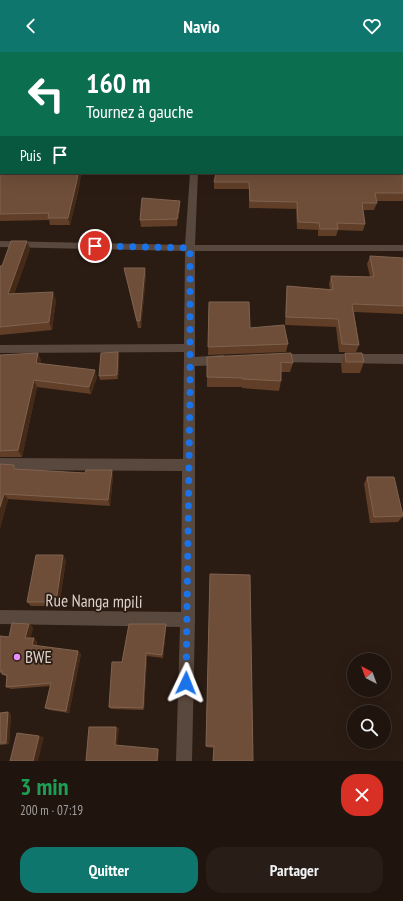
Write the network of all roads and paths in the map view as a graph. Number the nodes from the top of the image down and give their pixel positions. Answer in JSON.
{"nodes":[{"id":1,"x":194,"y":174,"type":"edge"},
{"id":2,"x":0,"y":244,"type":"edge"},
{"id":3,"x":190,"y":248,"type":"junction"},
{"id":4,"x":403,"y":248,"type":"edge"},
{"id":5,"x":190,"y":348,"type":"junction"},
{"id":6,"x":0,"y":349,"type":"edge"},
{"id":7,"x":262,"y":358,"type":"edge"},
{"id":8,"x":403,"y":359,"type":"edge"},
{"id":9,"x":238,"y":360,"type":"edge"},
{"id":10,"x":190,"y":362,"type":"junction"},
{"id":11,"x":0,"y":464,"type":"edge"},
{"id":12,"x":190,"y":465,"type":"junction"},
{"id":13,"x":0,"y":617,"type":"edge"},
{"id":14,"x":188,"y":620,"type":"junction"},
{"id":15,"x":184,"y":761,"type":"edge"}],
"edges":[{"from":1,"to":3,"type":"street"},
{"from":2,"to":3,"type":"street"},
{"from":3,"to":4,"type":"street"},
{"from":3,"to":5,"type":"street"},
{"from":5,"to":6,"type":"street"},
{"from":5,"to":10,"type":"street"},
{"from":7,"to":8,"type":"street"},
{"from":9,"to":10,"type":"street"},
{"from":10,"to":12,"type":"street"},
{"from":11,"to":12,"type":"street"},
{"from":12,"to":14,"type":"street"},
{"from":13,"to":14,"type":"street","name":"Rue Nanga mpili"},
{"from":14,"to":15,"type":"street"}]}
